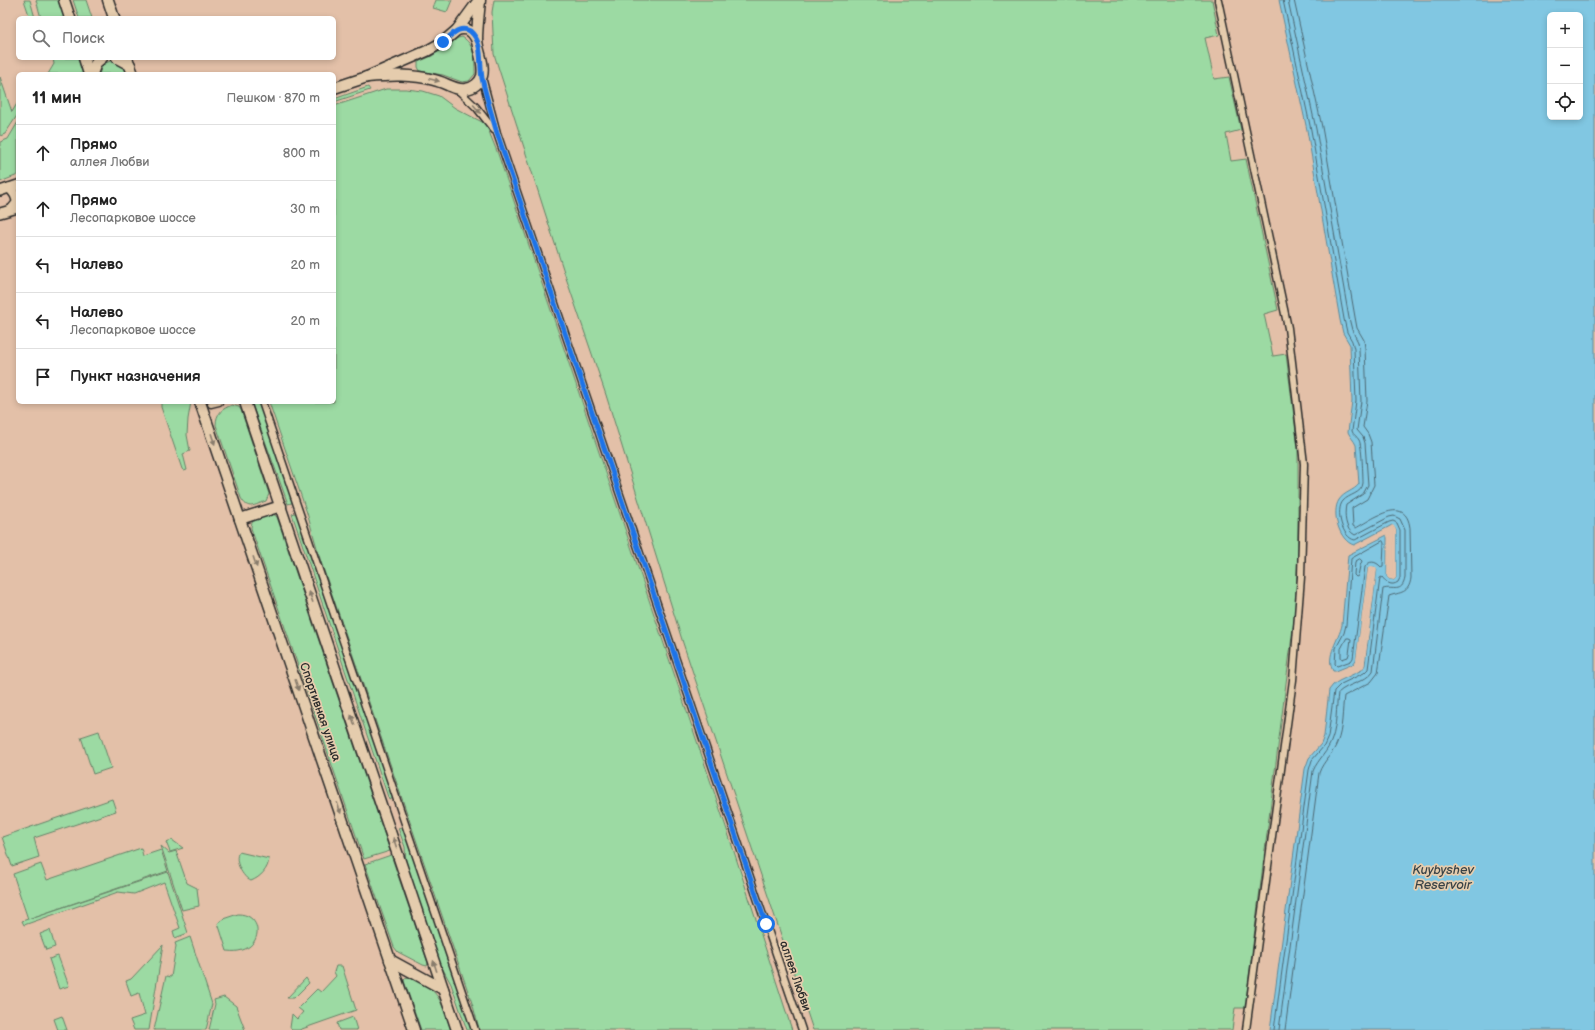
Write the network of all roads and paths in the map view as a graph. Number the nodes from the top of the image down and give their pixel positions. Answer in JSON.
{"nodes":[{"id":1,"x":64,"y":0,"type":"edge"},
{"id":2,"x":108,"y":0,"type":"edge"},
{"id":3,"x":479,"y":0,"type":"edge"},
{"id":4,"x":1218,"y":0,"type":"edge"},
{"id":5,"x":69,"y":16,"type":"edge"},
{"id":6,"x":113,"y":16,"type":"edge"},
{"id":7,"x":457,"y":30,"type":"junction"},
{"id":8,"x":477,"y":41,"type":"junction"},
{"id":9,"x":416,"y":56,"type":"junction"},
{"id":10,"x":85,"y":60,"type":"edge"},
{"id":11,"x":100,"y":60,"type":"edge"},
{"id":12,"x":120,"y":60,"type":"edge"},
{"id":13,"x":130,"y":66,"type":"edge"},
{"id":14,"x":88,"y":72,"type":"edge"},
{"id":15,"x":93,"y":72,"type":"edge"},
{"id":16,"x":418,"y":76,"type":"junction"},
{"id":17,"x":367,"y":77,"type":"junction"},
{"id":18,"x":482,"y":77,"type":"junction"},
{"id":19,"x":336,"y":87,"type":"edge"},
{"id":20,"x":455,"y":88,"type":"junction"},
{"id":21,"x":497,"y":133,"type":"junction"},
{"id":22,"x":9,"y":188,"type":"edge"},
{"id":23,"x":16,"y":196,"type":"edge"},
{"id":24,"x":15,"y":209,"type":"edge"},
{"id":25,"x":0,"y":213,"type":"edge"},
{"id":26,"x":201,"y":404,"type":"edge"},
{"id":27,"x":246,"y":404,"type":"edge"},
{"id":28,"x":263,"y":404,"type":"edge"},
{"id":29,"x":281,"y":506,"type":"junction"},
{"id":30,"x":240,"y":519,"type":"junction"},
{"id":31,"x":390,"y":960,"type":"junction"},
{"id":32,"x":443,"y":989,"type":"junction"},
{"id":33,"x":414,"y":1030,"type":"edge"},
{"id":34,"x":456,"y":1030,"type":"edge"},
{"id":35,"x":475,"y":1030,"type":"edge"},
{"id":36,"x":802,"y":1030,"type":"edge"},
{"id":37,"x":1246,"y":1030,"type":"edge"}],
"edges":[{"from":1,"to":5,"type":"main road"},
{"from":2,"to":6,"type":"main road"},
{"from":3,"to":7,"type":"main road"},
{"from":3,"to":8,"type":"main road"},
{"from":4,"to":37,"type":"street"},
{"from":7,"to":8,"type":"main road"},
{"from":7,"to":9,"type":"main road"},
{"from":8,"to":18,"type":"main road"},
{"from":9,"to":16,"type":"main road"},
{"from":9,"to":17,"type":"main road"},
{"from":10,"to":14,"type":"main road"},
{"from":11,"to":15,"type":"main road"},
{"from":12,"to":13,"type":"main road"},
{"from":16,"to":17,"type":"main road"},
{"from":16,"to":20,"type":"main road","one_way":true},
{"from":17,"to":19,"type":"main road"},
{"from":18,"to":20,"type":"main road"},
{"from":18,"to":21,"type":"street","name":"аллея Любви"},
{"from":20,"to":21,"type":"street","name":"аллея Любви","one_way":true},
{"from":21,"to":36,"type":"street","name":"аллея Любви"},
{"from":22,"to":23,"type":"main road"},
{"from":24,"to":25,"type":"main road"},
{"from":26,"to":30,"type":"main road","name":"Спортивная улица","one_way":true},
{"from":27,"to":29,"type":"main road"},
{"from":28,"to":35,"type":"street"},
{"from":29,"to":30,"type":"main road"},
{"from":32,"to":29,"type":"main road","one_way":true},
{"from":30,"to":31,"type":"main road","name":"Спортивная улица","one_way":true},
{"from":31,"to":32,"type":"main road"},
{"from":31,"to":33,"type":"main road","name":"Спортивная улица"},
{"from":32,"to":34,"type":"main road"}]}
